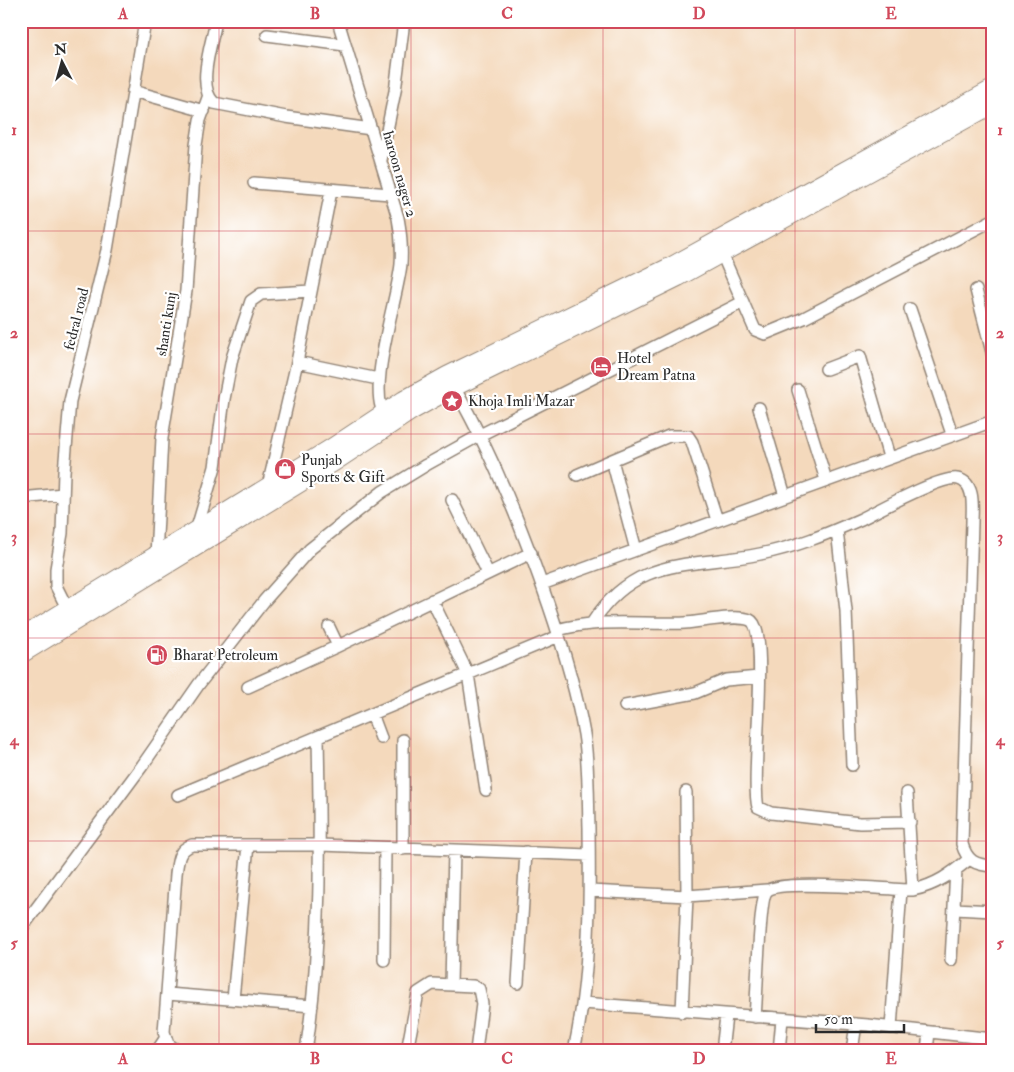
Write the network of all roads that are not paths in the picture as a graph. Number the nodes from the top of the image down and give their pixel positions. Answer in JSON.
{"nodes":[{"id":1,"x":145,"y":21,"type":"edge"},
{"id":2,"x":216,"y":21,"type":"edge"},
{"id":3,"x":338,"y":21,"type":"edge"},
{"id":4,"x":404,"y":21,"type":"edge"},
{"id":5,"x":267,"y":35,"type":"dead end"},
{"id":6,"x":345,"y":45,"type":"junction"},
{"id":7,"x":993,"y":89,"type":"edge"},
{"id":8,"x":133,"y":91,"type":"junction"},
{"id":9,"x":208,"y":98,"type":"junction"},
{"id":10,"x":993,"y":104,"type":"edge"},
{"id":11,"x":204,"y":111,"type":"junction"},
{"id":12,"x":371,"y":129,"type":"junction"},
{"id":13,"x":380,"y":163,"type":"junction"},
{"id":14,"x":254,"y":183,"type":"dead end"},
{"id":15,"x":331,"y":191,"type":"junction"},
{"id":16,"x":390,"y":194,"type":"junction"},
{"id":17,"x":993,"y":220,"type":"edge"},
{"id":18,"x":722,"y":254,"type":"junction"},
{"id":19,"x":976,"y":290,"type":"dead end"},
{"id":20,"x":311,"y":291,"type":"junction"},
{"id":21,"x":743,"y":302,"type":"junction"},
{"id":22,"x":910,"y":309,"type":"dead end"},
{"id":23,"x":993,"y":356,"type":"edge"},
{"id":24,"x":297,"y":362,"type":"junction"},
{"id":25,"x":826,"y":369,"type":"dead end"},
{"id":26,"x":378,"y":379,"type":"junction"},
{"id":27,"x":454,"y":388,"type":"junction"},
{"id":28,"x":798,"y":390,"type":"dead end"},
{"id":29,"x":760,"y":408,"type":"dead end"},
{"id":30,"x":387,"y":419,"type":"junction"},
{"id":31,"x":993,"y":421,"type":"edge"},
{"id":32,"x":952,"y":434,"type":"junction"},
{"id":33,"x":480,"y":435,"type":"junction"},
{"id":34,"x":889,"y":457,"type":"junction"},
{"id":35,"x":612,"y":460,"type":"junction"},
{"id":36,"x":577,"y":476,"type":"dead end"},
{"id":37,"x":826,"y":480,"type":"junction"},
{"id":38,"x":268,"y":486,"type":"junction"},
{"id":39,"x":63,"y":494,"type":"junction"},
{"id":40,"x":784,"y":496,"type":"junction"},
{"id":41,"x":21,"y":498,"type":"edge"},
{"id":42,"x":452,"y":500,"type":"dead end"},
{"id":43,"x":717,"y":520,"type":"junction"},
{"id":44,"x":837,"y":530,"type":"junction"},
{"id":45,"x":196,"y":531,"type":"junction"},
{"id":46,"x":636,"y":550,"type":"junction"},
{"id":47,"x":530,"y":553,"type":"junction"},
{"id":48,"x":156,"y":556,"type":"junction"},
{"id":49,"x":488,"y":573,"type":"junction"},
{"id":50,"x":542,"y":584,"type":"junction"},
{"id":51,"x":432,"y":600,"type":"junction"},
{"id":52,"x":76,"y":611,"type":"junction"},
{"id":53,"x":592,"y":623,"type":"junction"},
{"id":54,"x":329,"y":627,"type":"dead end"},
{"id":55,"x":558,"y":633,"type":"junction"},
{"id":56,"x":21,"y":638,"type":"edge"},
{"id":57,"x":338,"y":646,"type":"junction"},
{"id":58,"x":21,"y":654,"type":"edge"},
{"id":59,"x":468,"y":674,"type":"junction"},
{"id":60,"x":759,"y":678,"type":"junction"},
{"id":61,"x":248,"y":686,"type":"dead end"},
{"id":62,"x":625,"y":706,"type":"dead end"},
{"id":63,"x":372,"y":714,"type":"junction"},
{"id":64,"x":318,"y":737,"type":"junction"},
{"id":65,"x":382,"y":738,"type":"dead end"},
{"id":66,"x":403,"y":740,"type":"dead end"},
{"id":67,"x":852,"y":765,"type":"dead end"},
{"id":68,"x":486,"y":790,"type":"dead end"},
{"id":69,"x":686,"y":792,"type":"dead end"},
{"id":70,"x":907,"y":793,"type":"dead end"},
{"id":71,"x":178,"y":795,"type":"dead end"},
{"id":72,"x":910,"y":822,"type":"junction"},
{"id":73,"x":248,"y":844,"type":"junction"},
{"id":74,"x":320,"y":845,"type":"junction"},
{"id":75,"x":385,"y":848,"type":"junction"},
{"id":76,"x":403,"y":849,"type":"junction"},
{"id":77,"x":454,"y":850,"type":"junction"},
{"id":78,"x":526,"y":852,"type":"junction"},
{"id":79,"x":590,"y":855,"type":"junction"},
{"id":80,"x":968,"y":860,"type":"junction"},
{"id":81,"x":993,"y":866,"type":"edge"},
{"id":82,"x":956,"y":870,"type":"junction"},
{"id":83,"x":767,"y":890,"type":"junction"},
{"id":84,"x":907,"y":890,"type":"junction"},
{"id":85,"x":590,"y":891,"type":"junction"},
{"id":86,"x":687,"y":896,"type":"junction"},
{"id":87,"x":955,"y":909,"type":"junction"},
{"id":88,"x":993,"y":911,"type":"edge"},
{"id":89,"x":21,"y":929,"type":"edge"},
{"id":90,"x":384,"y":960,"type":"dead end"},
{"id":91,"x":951,"y":960,"type":"dead end"},
{"id":92,"x":518,"y":983,"type":"dead end"},
{"id":93,"x":451,"y":985,"type":"junction"},
{"id":94,"x":168,"y":994,"type":"junction"},
{"id":95,"x":233,"y":999,"type":"junction"},
{"id":96,"x":583,"y":1003,"type":"junction"},
{"id":97,"x":312,"y":1006,"type":"junction"},
{"id":98,"x":682,"y":1012,"type":"junction"},
{"id":99,"x":726,"y":1016,"type":"junction"},
{"id":100,"x":755,"y":1017,"type":"junction"},
{"id":101,"x":782,"y":1019,"type":"junction"},
{"id":102,"x":856,"y":1024,"type":"junction"},
{"id":103,"x":891,"y":1028,"type":"junction"},
{"id":104,"x":929,"y":1032,"type":"junction"},
{"id":105,"x":165,"y":1039,"type":"junction"},
{"id":106,"x":993,"y":1039,"type":"edge"},
{"id":107,"x":157,"y":1051,"type":"edge"},
{"id":108,"x":178,"y":1051,"type":"edge"},
{"id":109,"x":306,"y":1051,"type":"edge"},
{"id":110,"x":407,"y":1051,"type":"edge"},
{"id":111,"x":476,"y":1051,"type":"edge"},
{"id":112,"x":574,"y":1051,"type":"edge"},
{"id":113,"x":722,"y":1051,"type":"edge"},
{"id":114,"x":779,"y":1051,"type":"edge"},
{"id":115,"x":852,"y":1051,"type":"edge"},
{"id":116,"x":927,"y":1051,"type":"edge"}],
"edges":[{"from":1,"to":8,"type":"street","name":"fedral road"},
{"from":2,"to":9,"type":"street","name":"shanti kunj"},
{"from":3,"to":6,"type":"street","name":"haroon nager 2"},
{"from":4,"to":13,"type":"street"},
{"from":5,"to":6,"type":"street"},
{"from":6,"to":12,"type":"street","name":"haroon nager 2"},
{"from":7,"to":30,"type":"highway"},
{"from":8,"to":11,"type":"street"},
{"from":8,"to":39,"type":"street","name":"fedral road"},
{"from":9,"to":11,"type":"street","name":"shanti kunj"},
{"from":9,"to":12,"type":"street"},
{"from":10,"to":18,"type":"highway"},
{"from":11,"to":48,"type":"street","name":"shanti kunj"},
{"from":12,"to":13,"type":"street","name":"haroon nager 2"},
{"from":13,"to":16,"type":"street","name":"haroon nager 2"},
{"from":14,"to":15,"type":"street"},
{"from":15,"to":16,"type":"street"},
{"from":15,"to":20,"type":"street"},
{"from":16,"to":26,"type":"street","name":"haroon nager 2"},
{"from":17,"to":21,"type":"street"},
{"from":18,"to":21,"type":"street"},
{"from":18,"to":27,"type":"highway"},
{"from":19,"to":23,"type":"street"},
{"from":20,"to":24,"type":"street"},
{"from":20,"to":45,"type":"street"},
{"from":21,"to":33,"type":"street"},
{"from":22,"to":32,"type":"street"},
{"from":24,"to":26,"type":"street"},
{"from":24,"to":38,"type":"street"},
{"from":25,"to":34,"type":"street"},
{"from":26,"to":30,"type":"street","name":"haroon nager 2"},
{"from":27,"to":30,"type":"highway"},
{"from":27,"to":33,"type":"street"},
{"from":28,"to":37,"type":"street"},
{"from":29,"to":40,"type":"street"},
{"from":30,"to":38,"type":"highway"},
{"from":30,"to":52,"type":"highway"},
{"from":31,"to":32,"type":"street"},
{"from":32,"to":34,"type":"street"},
{"from":33,"to":47,"type":"street"},
{"from":33,"to":89,"type":"street"},
{"from":34,"to":37,"type":"street"},
{"from":35,"to":36,"type":"street"},
{"from":35,"to":43,"type":"street"},
{"from":35,"to":46,"type":"street"},
{"from":37,"to":40,"type":"street"},
{"from":38,"to":45,"type":"highway"},
{"from":39,"to":41,"type":"street"},
{"from":39,"to":52,"type":"street","name":"fedral road"},
{"from":40,"to":43,"type":"street"},
{"from":42,"to":49,"type":"street"},
{"from":43,"to":46,"type":"street"},
{"from":44,"to":53,"type":"street"},
{"from":44,"to":67,"type":"street"},
{"from":44,"to":80,"type":"street"},
{"from":45,"to":48,"type":"highway"},
{"from":46,"to":50,"type":"street"},
{"from":47,"to":49,"type":"street"},
{"from":47,"to":50,"type":"street"},
{"from":48,"to":52,"type":"highway"},
{"from":49,"to":51,"type":"street"},
{"from":50,"to":55,"type":"street"},
{"from":51,"to":57,"type":"street"},
{"from":51,"to":59,"type":"street"},
{"from":52,"to":56,"type":"highway"},
{"from":52,"to":58,"type":"highway"},
{"from":53,"to":55,"type":"street"},
{"from":53,"to":60,"type":"street"},
{"from":54,"to":57,"type":"street"},
{"from":55,"to":59,"type":"street"},
{"from":55,"to":79,"type":"street"},
{"from":57,"to":61,"type":"street"},
{"from":59,"to":63,"type":"street"},
{"from":59,"to":68,"type":"street"},
{"from":60,"to":62,"type":"street"},
{"from":60,"to":72,"type":"street"},
{"from":63,"to":64,"type":"street"},
{"from":63,"to":65,"type":"street"},
{"from":64,"to":71,"type":"street"},
{"from":64,"to":74,"type":"street"},
{"from":66,"to":76,"type":"street"},
{"from":69,"to":86,"type":"street"},
{"from":70,"to":72,"type":"street"},
{"from":72,"to":84,"type":"street"},
{"from":73,"to":74,"type":"street"},
{"from":73,"to":94,"type":"street"},
{"from":73,"to":95,"type":"street"},
{"from":74,"to":75,"type":"street"},
{"from":74,"to":97,"type":"street"},
{"from":75,"to":76,"type":"street"},
{"from":75,"to":90,"type":"street"},
{"from":76,"to":77,"type":"street"},
{"from":77,"to":78,"type":"street"},
{"from":77,"to":93,"type":"street"},
{"from":78,"to":79,"type":"street"},
{"from":78,"to":92,"type":"street"},
{"from":79,"to":85,"type":"street"},
{"from":80,"to":81,"type":"street"},
{"from":80,"to":82,"type":"street"},
{"from":82,"to":84,"type":"street"},
{"from":82,"to":87,"type":"street"},
{"from":83,"to":84,"type":"street"},
{"from":83,"to":86,"type":"street"},
{"from":83,"to":100,"type":"street"},
{"from":84,"to":103,"type":"street"},
{"from":85,"to":86,"type":"street"},
{"from":85,"to":96,"type":"street"},
{"from":86,"to":98,"type":"street"},
{"from":87,"to":88,"type":"street"},
{"from":87,"to":91,"type":"street"},
{"from":93,"to":110,"type":"street"},
{"from":93,"to":111,"type":"street"},
{"from":94,"to":95,"type":"street"},
{"from":94,"to":105,"type":"street"},
{"from":95,"to":97,"type":"street"},
{"from":96,"to":98,"type":"street"},
{"from":96,"to":112,"type":"street"},
{"from":97,"to":109,"type":"street"},
{"from":98,"to":99,"type":"street"},
{"from":99,"to":100,"type":"street"},
{"from":99,"to":113,"type":"street"},
{"from":100,"to":101,"type":"street"},
{"from":101,"to":102,"type":"street"},
{"from":101,"to":114,"type":"street"},
{"from":102,"to":103,"type":"street"},
{"from":102,"to":115,"type":"street"},
{"from":103,"to":104,"type":"street"},
{"from":104,"to":106,"type":"street"},
{"from":104,"to":116,"type":"street"},
{"from":105,"to":107,"type":"street"},
{"from":105,"to":108,"type":"street"}]}
